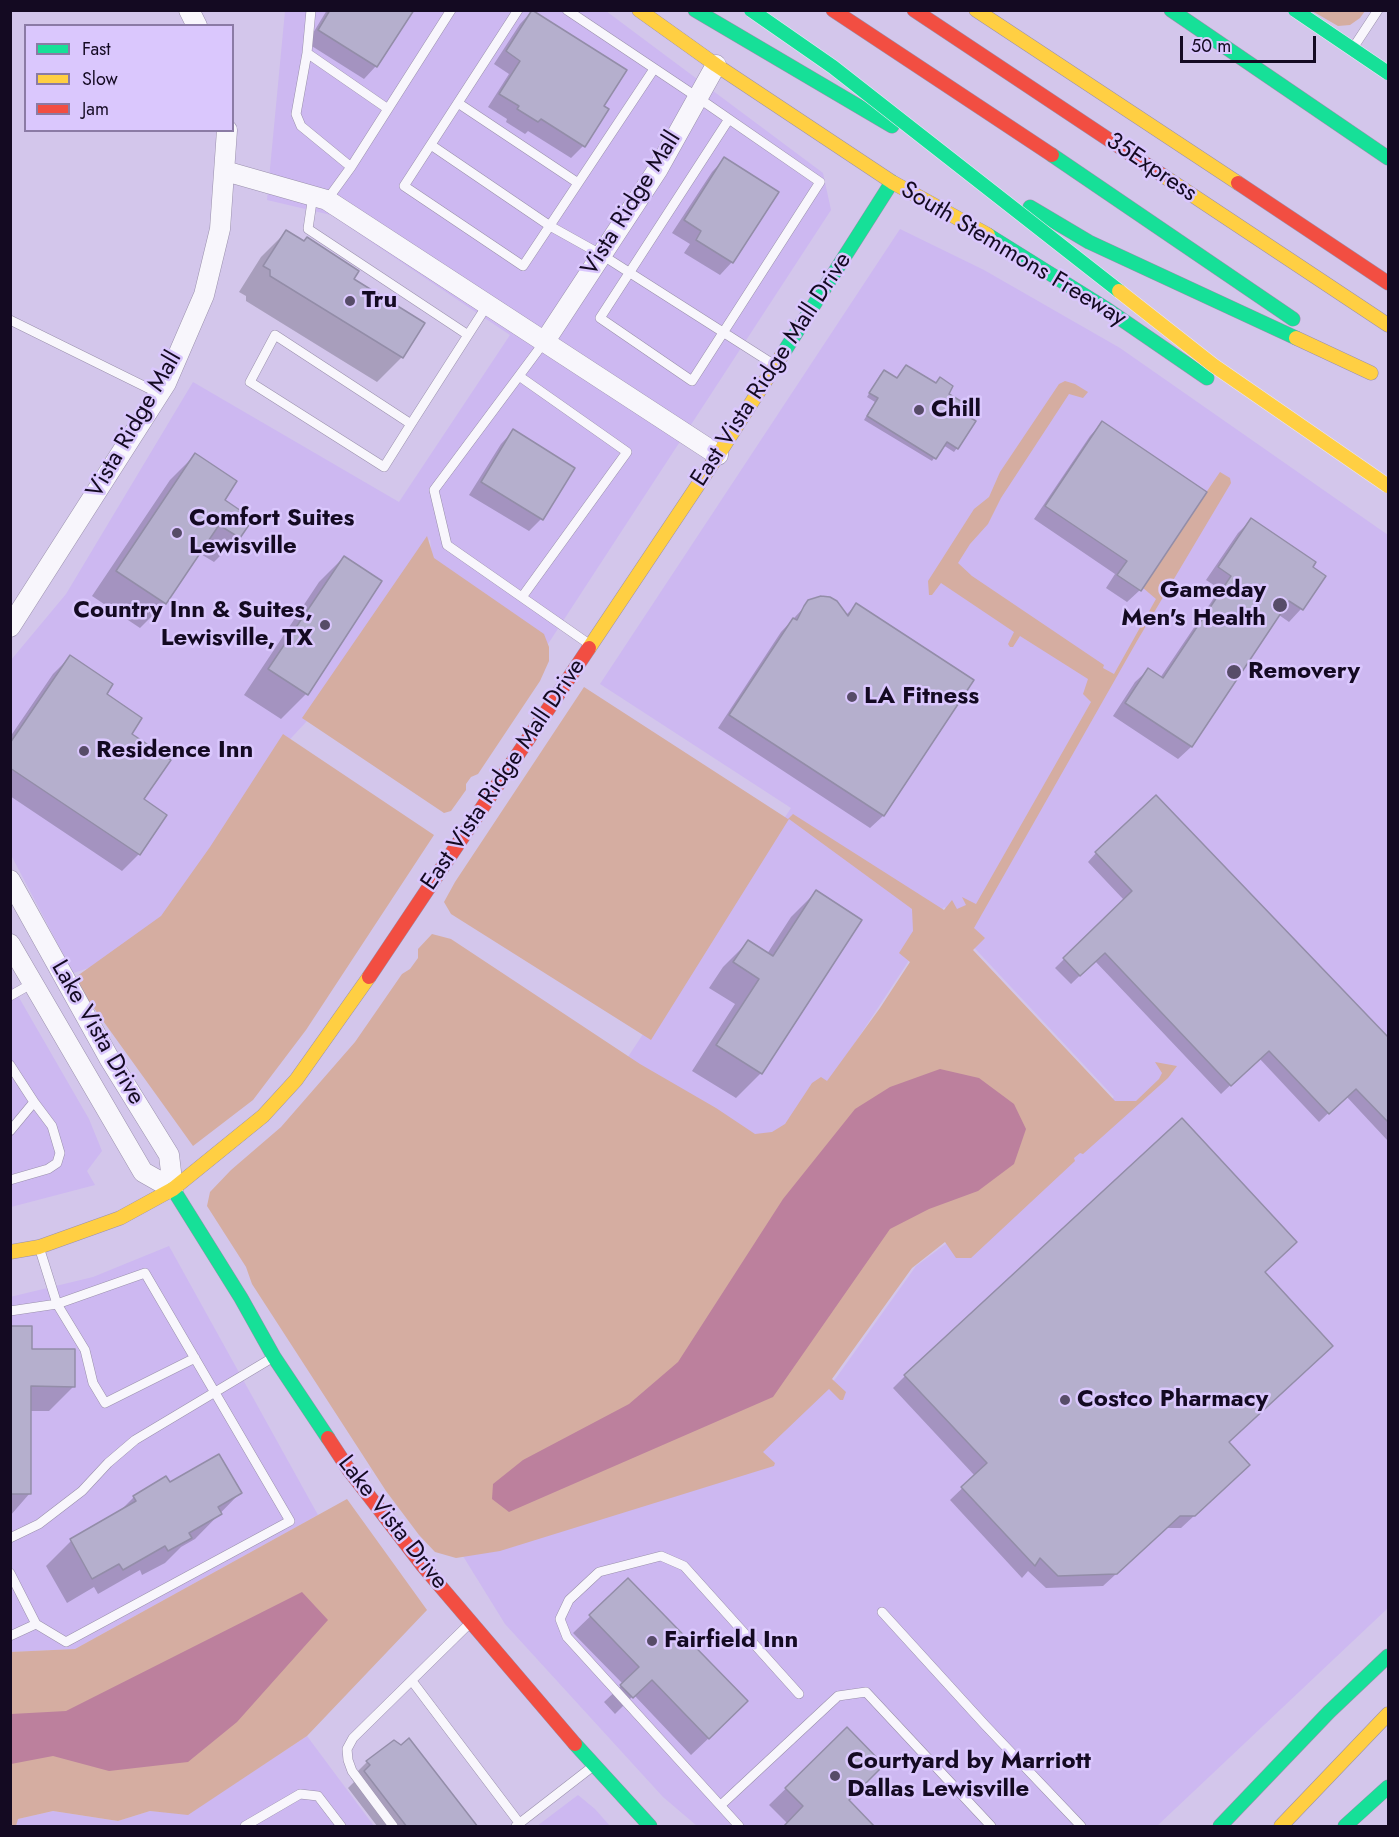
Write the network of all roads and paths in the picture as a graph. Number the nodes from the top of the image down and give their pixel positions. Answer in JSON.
{"nodes":[{"id":1,"x":189,"y":10,"type":"edge"},
{"id":2,"x":311,"y":10,"type":"edge"},
{"id":3,"x":451,"y":10,"type":"edge"},
{"id":4,"x":518,"y":10,"type":"edge"},
{"id":5,"x":567,"y":10,"type":"edge"},
{"id":6,"x":639,"y":10,"type":"edge"},
{"id":7,"x":695,"y":10,"type":"edge"},
{"id":8,"x":751,"y":10,"type":"edge"},
{"id":9,"x":833,"y":10,"type":"edge"},
{"id":10,"x":914,"y":10,"type":"edge"},
{"id":11,"x":976,"y":10,"type":"edge"},
{"id":12,"x":1172,"y":10,"type":"edge"},
{"id":13,"x":1294,"y":10,"type":"edge"},
{"id":14,"x":1378,"y":10,"type":"edge"},
{"id":15,"x":196,"y":24,"type":"edge"},
{"id":16,"x":307,"y":53,"type":"junction"},
{"id":17,"x":1349,"y":55,"type":"junction"},
{"id":18,"x":716,"y":65,"type":"junction"},
{"id":19,"x":654,"y":69,"type":"junction"},
{"id":20,"x":1389,"y":73,"type":"edge"},
{"id":21,"x":1389,"y":86,"type":"edge"},
{"id":22,"x":697,"y":98,"type":"junction"},
{"id":23,"x":458,"y":103,"type":"junction"},
{"id":24,"x":388,"y":109,"type":"junction"},
{"id":25,"x":729,"y":119,"type":"junction"},
{"id":26,"x":227,"y":132,"type":"edge"},
{"id":27,"x":431,"y":145,"type":"junction"},
{"id":28,"x":1389,"y":158,"type":"edge"},
{"id":29,"x":351,"y":167,"type":"junction"},
{"id":30,"x":225,"y":171,"type":"junction"},
{"id":31,"x":892,"y":182,"type":"junction"},
{"id":32,"x":578,"y":183,"type":"junction"},
{"id":33,"x":320,"y":198,"type":"junction"},
{"id":34,"x":550,"y":226,"type":"junction"},
{"id":35,"x":602,"y":255,"type":"junction"},
{"id":36,"x":629,"y":273,"type":"junction"},
{"id":37,"x":1389,"y":283,"type":"edge"},
{"id":38,"x":488,"y":304,"type":"junction"},
{"id":39,"x":10,"y":320,"type":"edge"},
{"id":40,"x":1389,"y":326,"type":"edge"},
{"id":41,"x":723,"y":333,"type":"junction"},
{"id":42,"x":468,"y":335,"type":"junction"},
{"id":43,"x":545,"y":341,"type":"junction"},
{"id":44,"x":776,"y":365,"type":"junction"},
{"id":45,"x":519,"y":376,"type":"junction"},
{"id":46,"x":1219,"y":387,"type":"dead end"},
{"id":47,"x":158,"y":393,"type":"junction"},
{"id":48,"x":1268,"y":419,"type":"dead end"},
{"id":49,"x":411,"y":423,"type":"junction"},
{"id":50,"x":718,"y":454,"type":"junction"},
{"id":51,"x":1389,"y":486,"type":"edge"},
{"id":52,"x":1389,"y":498,"type":"edge"},
{"id":53,"x":522,"y":597,"type":"junction"},
{"id":54,"x":10,"y":627,"type":"edge"},
{"id":55,"x":591,"y":645,"type":"junction"},
{"id":56,"x":10,"y":880,"type":"edge"},
{"id":57,"x":10,"y":944,"type":"edge"},
{"id":58,"x":33,"y":983,"type":"junction"},
{"id":59,"x":10,"y":996,"type":"edge"},
{"id":60,"x":10,"y":1065,"type":"edge"},
{"id":61,"x":34,"y":1102,"type":"junction"},
{"id":62,"x":10,"y":1131,"type":"edge"},
{"id":63,"x":10,"y":1180,"type":"edge"},
{"id":64,"x":173,"y":1189,"type":"junction"},
{"id":65,"x":39,"y":1247,"type":"junction"},
{"id":66,"x":10,"y":1252,"type":"edge"},
{"id":67,"x":57,"y":1304,"type":"junction"},
{"id":68,"x":10,"y":1311,"type":"edge"},
{"id":69,"x":274,"y":1357,"type":"junction"},
{"id":70,"x":195,"y":1358,"type":"junction"},
{"id":71,"x":216,"y":1393,"type":"junction"},
{"id":72,"x":10,"y":1538,"type":"edge"},
{"id":73,"x":10,"y":1573,"type":"edge"},
{"id":74,"x":882,"y":1612,"type":"dead end"},
{"id":75,"x":471,"y":1623,"type":"junction"},
{"id":76,"x":36,"y":1624,"type":"junction"},
{"id":77,"x":10,"y":1636,"type":"edge"},
{"id":78,"x":1389,"y":1656,"type":"edge"},
{"id":79,"x":412,"y":1681,"type":"junction"},
{"id":80,"x":799,"y":1694,"type":"dead end"},
{"id":81,"x":1389,"y":1714,"type":"edge"},
{"id":82,"x":594,"y":1766,"type":"junction"},
{"id":83,"x":1389,"y":1787,"type":"edge"},
{"id":84,"x":721,"y":1805,"type":"junction"},
{"id":85,"x":518,"y":1825,"type":"edge"},
{"id":86,"x":245,"y":1827,"type":"edge"},
{"id":87,"x":341,"y":1827,"type":"edge"},
{"id":88,"x":393,"y":1827,"type":"edge"},
{"id":89,"x":650,"y":1827,"type":"edge"},
{"id":90,"x":739,"y":1827,"type":"edge"},
{"id":91,"x":991,"y":1827,"type":"edge"},
{"id":92,"x":1081,"y":1827,"type":"edge"},
{"id":93,"x":1220,"y":1827,"type":"edge"},
{"id":94,"x":1281,"y":1827,"type":"edge"},
{"id":95,"x":1345,"y":1827,"type":"edge"}],
"edges":[{"from":1,"to":15,"type":"street"},
{"from":2,"to":16,"type":"lane"},
{"from":3,"to":24,"type":"lane"},
{"from":4,"to":23,"type":"lane"},
{"from":5,"to":19,"type":"lane"},
{"from":6,"to":18,"type":"main road","name":"South Stemmons Freeway"},
{"from":7,"to":9,"type":"main road"},
{"from":8,"to":51,"type":"main road","bridge":true},
{"from":10,"to":40,"type":"main road","name":"35Express"},
{"from":11,"to":37,"type":"main road"},
{"from":12,"to":28,"type":"main road"},
{"from":13,"to":17,"type":"main road"},
{"from":13,"to":20,"type":"main road","bridge":true},
{"from":14,"to":17,"type":"lane"},
{"from":16,"to":24,"type":"lane"},
{"from":16,"to":29,"type":"lane"},
{"from":17,"to":21,"type":"main road"},
{"from":18,"to":22,"type":"street","name":"Vista Ridge Mall"},
{"from":18,"to":31,"type":"main road","name":"South Stemmons Freeway"},
{"from":19,"to":22,"type":"lane"},
{"from":19,"to":32,"type":"lane"},
{"from":22,"to":25,"type":"lane"},
{"from":22,"to":35,"type":"street","name":"Vista Ridge Mall"},
{"from":23,"to":27,"type":"lane"},
{"from":23,"to":32,"type":"lane"},
{"from":24,"to":29,"type":"lane"},
{"from":25,"to":36,"type":"lane"},
{"from":25,"to":41,"type":"lane"},
{"from":26,"to":30,"type":"street","name":"Vista Ridge Mall"},
{"from":27,"to":34,"type":"lane"},
{"from":27,"to":34,"type":"lane"},
{"from":29,"to":33,"type":"lane"},
{"from":30,"to":33,"type":"street"},
{"from":30,"to":47,"type":"street","name":"Vista Ridge Mall"},
{"from":31,"to":44,"type":"main road","name":"East Vista Ridge Mall Drive"},
{"from":31,"to":46,"type":"main road","name":"South Stemmons Freeway"},
{"from":32,"to":34,"type":"lane"},
{"from":33,"to":38,"type":"street"},
{"from":33,"to":42,"type":"lane"},
{"from":34,"to":35,"type":"lane"},
{"from":35,"to":36,"type":"lane"},
{"from":35,"to":43,"type":"street","name":"Vista Ridge Mall"},
{"from":36,"to":41,"type":"lane"},
{"from":36,"to":41,"type":"lane"},
{"from":38,"to":42,"type":"lane"},
{"from":38,"to":43,"type":"street"},
{"from":39,"to":47,"type":"lane"},
{"from":41,"to":44,"type":"lane"},
{"from":42,"to":49,"type":"lane"},
{"from":43,"to":45,"type":"lane"},
{"from":43,"to":50,"type":"street"},
{"from":44,"to":50,"type":"main road","name":"East Vista Ridge Mall Drive"},
{"from":45,"to":53,"type":"lane"},
{"from":45,"to":53,"type":"lane"},
{"from":47,"to":54,"type":"street","name":"Vista Ridge Mall"},
{"from":48,"to":52,"type":"main road"},
{"from":49,"to":49,"type":"lane"},
{"from":50,"to":55,"type":"main road","name":"East Vista Ridge Mall Drive"},
{"from":53,"to":55,"type":"lane"},
{"from":55,"to":64,"type":"main road","name":"East Vista Ridge Mall Drive"},
{"from":56,"to":64,"type":"street","name":"Lake Vista Drive"},
{"from":57,"to":58,"type":"street","name":"Lake Vista Drive"},
{"from":58,"to":59,"type":"lane"},
{"from":58,"to":64,"type":"street","name":"Lake Vista Drive"},
{"from":60,"to":61,"type":"lane"},
{"from":61,"to":62,"type":"lane"},
{"from":61,"to":63,"type":"lane"},
{"from":64,"to":65,"type":"main road","name":"East Vista Ridge Mall Drive"},
{"from":64,"to":69,"type":"main road","name":"Lake Vista Drive"},
{"from":65,"to":66,"type":"main road","name":"East Vista Ridge Mall Drive"},
{"from":65,"to":67,"type":"lane"},
{"from":67,"to":68,"type":"lane"},
{"from":67,"to":70,"type":"lane"},
{"from":67,"to":70,"type":"lane"},
{"from":69,"to":71,"type":"lane"},
{"from":69,"to":75,"type":"main road","name":"Lake Vista Drive"},
{"from":70,"to":71,"type":"lane"},
{"from":71,"to":72,"type":"lane"},
{"from":71,"to":76,"type":"lane"},
{"from":73,"to":76,"type":"lane"},
{"from":74,"to":92,"type":"lane"},
{"from":75,"to":79,"type":"lane"},
{"from":75,"to":82,"type":"main road","name":"Lake Vista Drive"},
{"from":76,"to":77,"type":"lane"},
{"from":78,"to":93,"type":"main road"},
{"from":79,"to":85,"type":"lane"},
{"from":79,"to":88,"type":"lane"},
{"from":80,"to":84,"type":"lane"},
{"from":81,"to":94,"type":"main road"},
{"from":82,"to":85,"type":"lane"},
{"from":82,"to":89,"type":"main road","name":"Lake Vista Drive"},
{"from":83,"to":95,"type":"main road"},
{"from":84,"to":90,"type":"lane"},
{"from":84,"to":91,"type":"lane"},
{"from":86,"to":87,"type":"lane"}]}
